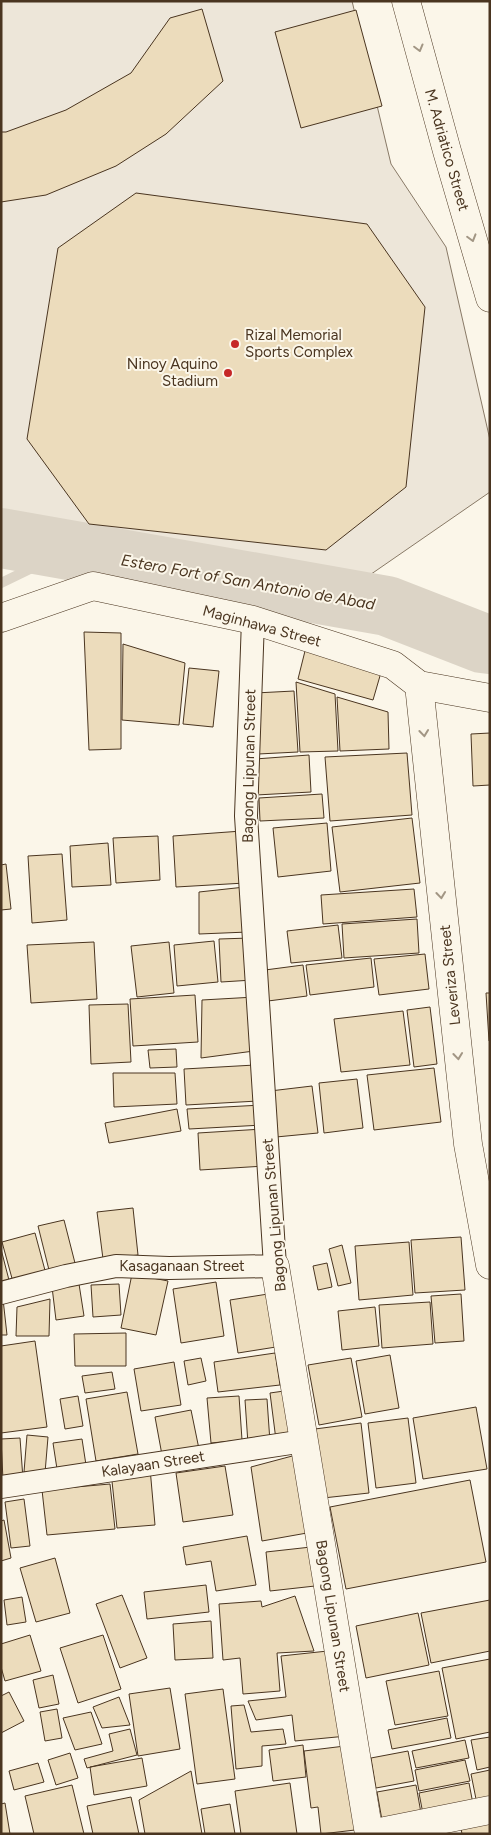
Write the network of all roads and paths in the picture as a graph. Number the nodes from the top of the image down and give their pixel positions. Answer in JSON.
{"nodes":[{"id":1,"x":406,"y":1,"type":"edge"},
{"id":2,"x":490,"y":298,"type":"edge"},
{"id":3,"x":1,"y":618,"type":"edge"},
{"id":4,"x":252,"y":620,"type":"junction"},
{"id":5,"x":419,"y":684,"type":"junction"},
{"id":6,"x":490,"y":698,"type":"edge"},
{"id":7,"x":490,"y":1265,"type":"edge"},
{"id":8,"x":275,"y":1266,"type":"junction"},
{"id":9,"x":1,"y":1293,"type":"edge"},
{"id":10,"x":304,"y":1442,"type":"junction"},
{"id":11,"x":1,"y":1487,"type":"edge"},
{"id":12,"x":490,"y":1810,"type":"edge"},
{"id":13,"x":369,"y":1834,"type":"edge"}],
"edges":[{"from":1,"to":2,"type":"street","name":"M. Adriatico Street","one_way":true},
{"from":3,"to":4,"type":"street","name":"Maginhawa Street"},
{"from":4,"to":5,"type":"street","name":"Maginhawa Street"},
{"from":4,"to":8,"type":"street","name":"Bagong Lipunan Street"},
{"from":5,"to":6,"type":"street","name":"Maginhawa Street"},
{"from":5,"to":7,"type":"street","name":"Leveriza Street","one_way":true},
{"from":8,"to":9,"type":"street","name":"Kasaganaan Street"},
{"from":8,"to":10,"type":"street","name":"Bagong Lipunan Street"},
{"from":10,"to":11,"type":"street","name":"Kalayaan Street"},
{"from":10,"to":13,"type":"street","name":"Bagong Lipunan Street"},
{"from":12,"to":13,"type":"street"}]}
